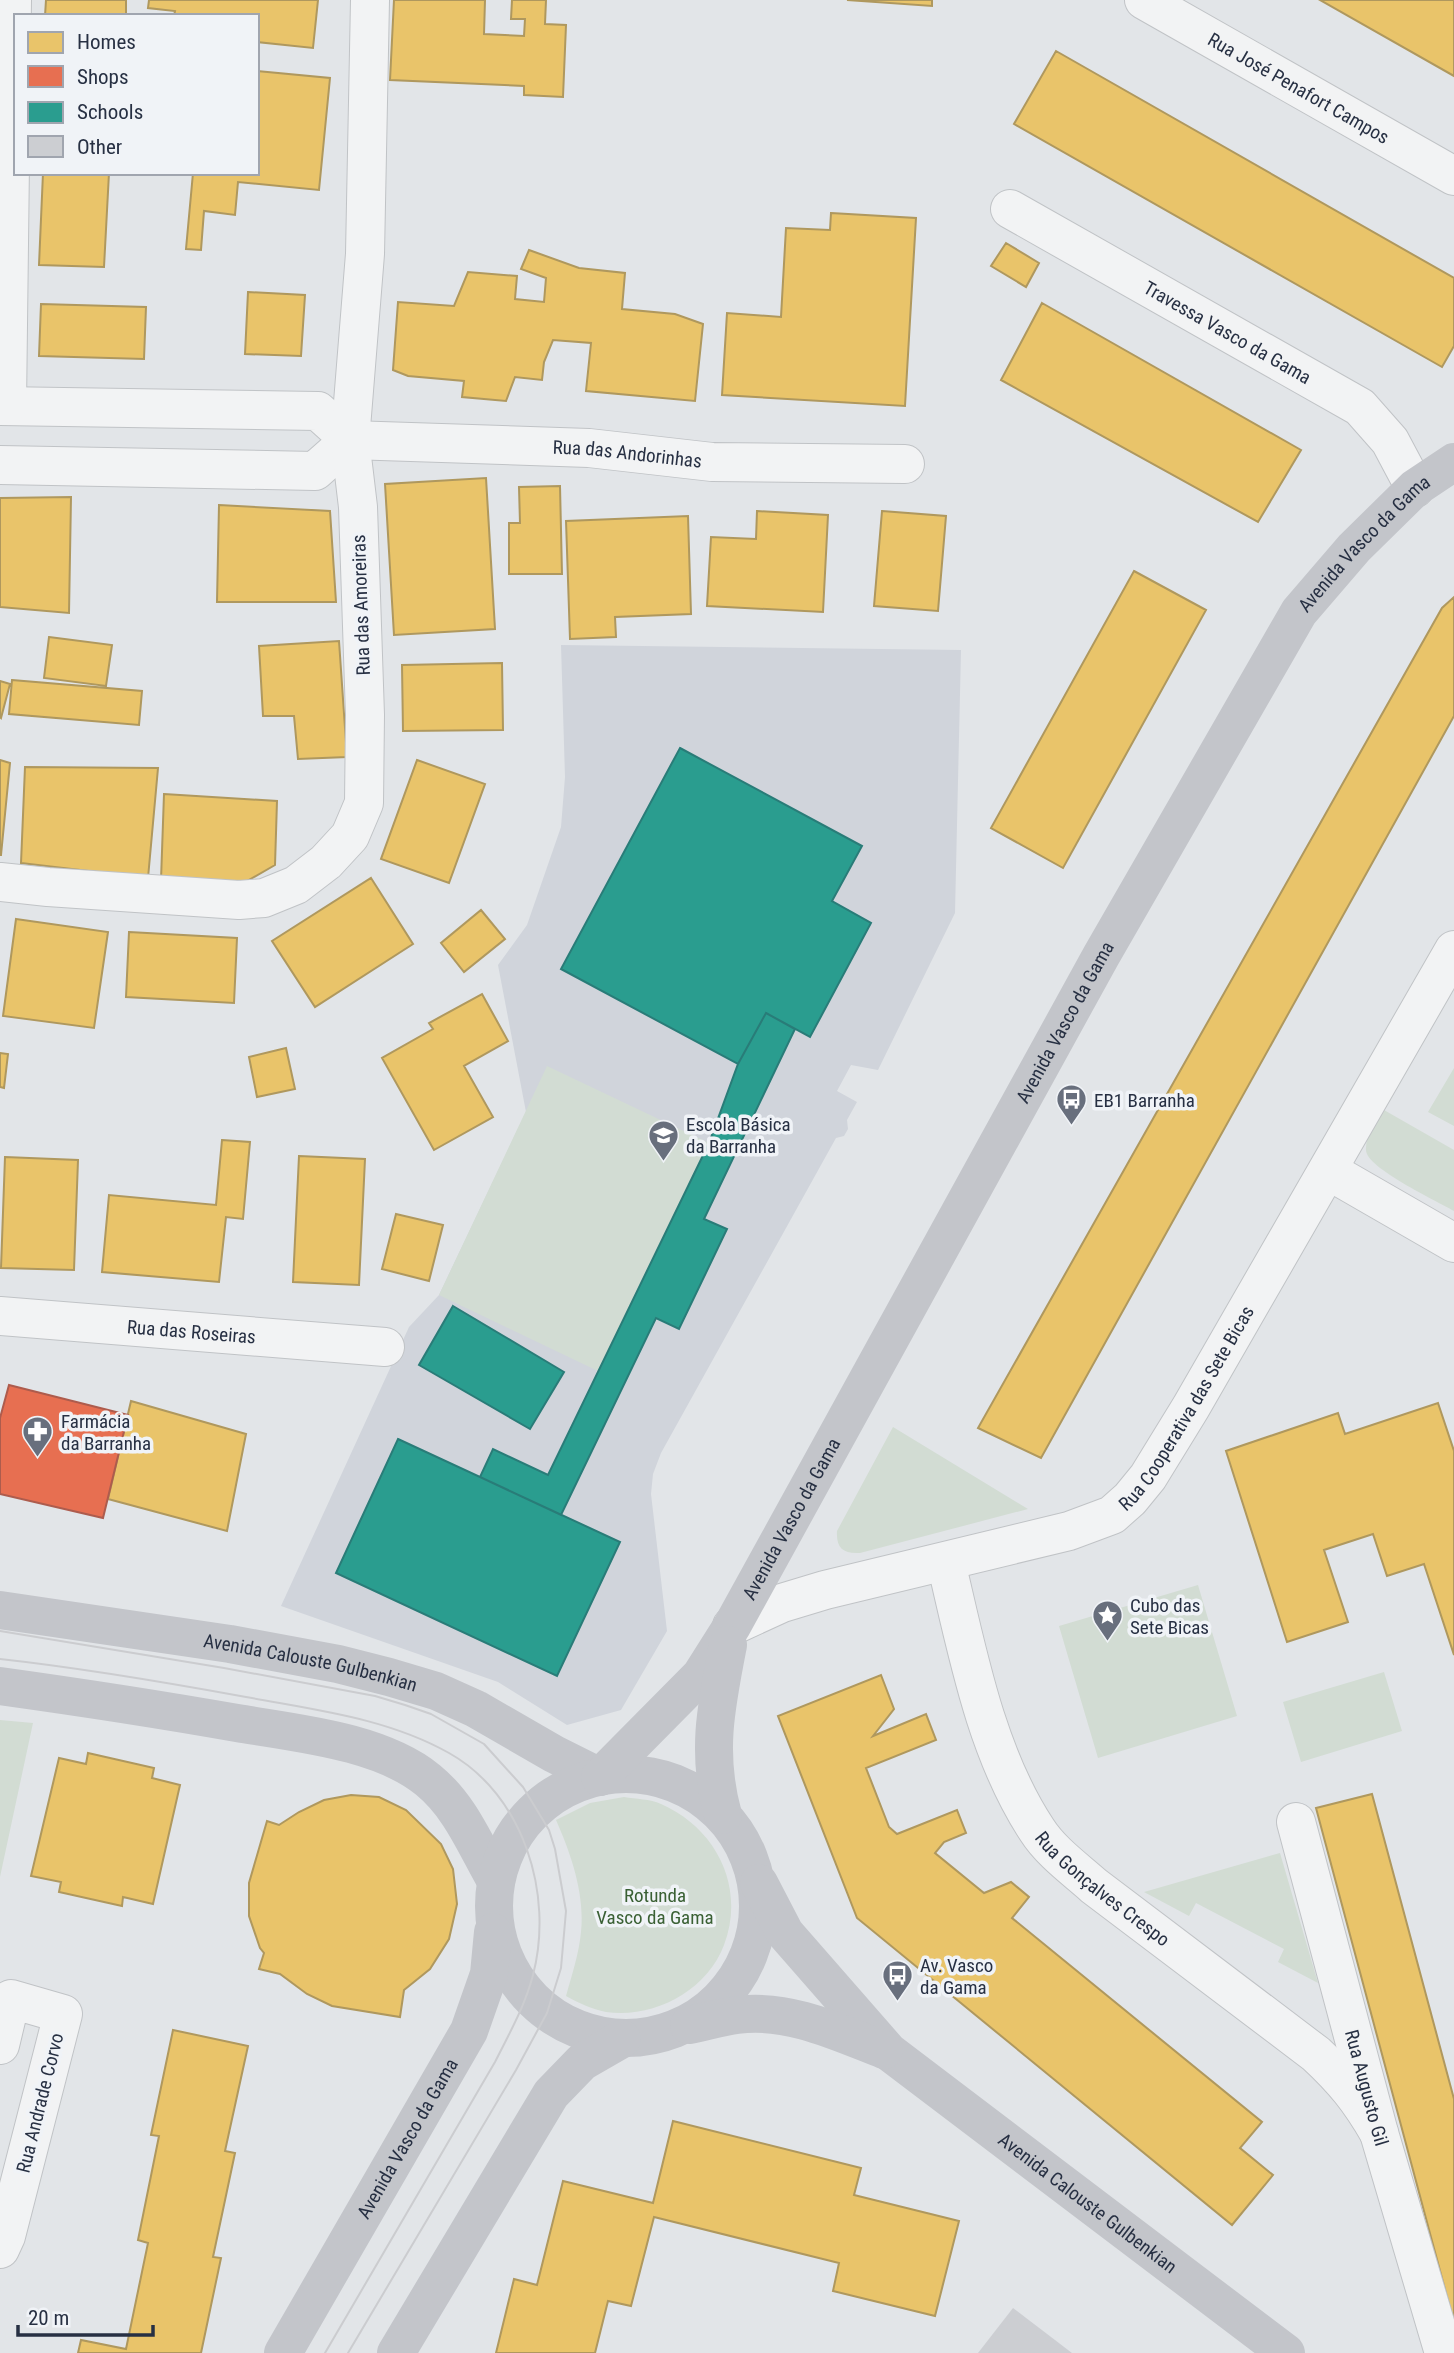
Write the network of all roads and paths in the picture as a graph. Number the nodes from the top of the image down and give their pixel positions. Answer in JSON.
{"nodes":[{"id":1,"x":12,"y":0,"type":"edge"},
{"id":2,"x":370,"y":0,"type":"edge"},
{"id":3,"x":1144,"y":0,"type":"edge"},
{"id":4,"x":1454,"y":176,"type":"edge"},
{"id":5,"x":1010,"y":209,"type":"dead end"},
{"id":6,"x":3,"y":406,"type":"edge"},
{"id":7,"x":350,"y":439,"type":"junction"},
{"id":8,"x":1454,"y":462,"type":"edge"},
{"id":9,"x":905,"y":464,"type":"dead end"},
{"id":10,"x":0,"y":465,"type":"edge"},
{"id":11,"x":1415,"y":488,"type":"junction"},
{"id":12,"x":0,"y":882,"type":"edge"},
{"id":13,"x":1454,"y":950,"type":"edge"},
{"id":14,"x":1329,"y":1171,"type":"junction"},
{"id":15,"x":1454,"y":1243,"type":"edge"},
{"id":16,"x":0,"y":1316,"type":"edge"},
{"id":17,"x":385,"y":1347,"type":"dead end"},
{"id":18,"x":946,"y":1562,"type":"junction"},
{"id":19,"x":0,"y":1610,"type":"edge"},
{"id":20,"x":732,"y":1626,"type":"junction"},
{"id":21,"x":0,"y":1686,"type":"edge"},
{"id":22,"x":600,"y":1777,"type":"junction"},
{"id":23,"x":723,"y":1815,"type":"junction"},
{"id":24,"x":1296,"y":1822,"type":"dead end"},
{"id":25,"x":754,"y":1871,"type":"junction"},
{"id":26,"x":495,"y":1895,"type":"junction"},
{"id":27,"x":678,"y":2028,"type":"junction"},
{"id":28,"x":622,"y":2039,"type":"junction"},
{"id":29,"x":0,"y":2045,"type":"edge"},
{"id":30,"x":890,"y":2052,"type":"junction"},
{"id":31,"x":1379,"y":2133,"type":"junction"},
{"id":32,"x":0,"y":2249,"type":"edge"},
{"id":33,"x":283,"y":2353,"type":"edge"},
{"id":34,"x":396,"y":2353,"type":"edge"},
{"id":35,"x":1286,"y":2353,"type":"edge"},
{"id":36,"x":1444,"y":2353,"type":"edge"}],
"edges":[{"from":1,"to":6,"type":"street"},
{"from":2,"to":7,"type":"street","name":"Rua das Amoreiras"},
{"from":3,"to":4,"type":"street","name":"Rua José Penafort Campos"},
{"from":5,"to":11,"type":"street","name":"Travessa Vasco da Gama"},
{"from":6,"to":7,"type":"street"},
{"from":7,"to":9,"type":"street","name":"Rua das Andorinhas"},
{"from":7,"to":10,"type":"street"},
{"from":7,"to":12,"type":"street","name":"Rua das Amoreiras"},
{"from":8,"to":11,"type":"main road","name":"Avenida Vasco da Gama"},
{"from":11,"to":20,"type":"main road","name":"Avenida Vasco da Gama"},
{"from":13,"to":14,"type":"street","name":"Rua Cooperativa das Sete Bicas"},
{"from":14,"to":15,"type":"street"},
{"from":14,"to":18,"type":"street","name":"Rua Cooperativa das Sete Bicas"},
{"from":16,"to":17,"type":"street","name":"Rua das Roseiras"},
{"from":18,"to":20,"type":"street","name":"Rua Cooperativa das Sete Bicas"},
{"from":18,"to":31,"type":"street","name":"Rua Gonçalves Crespo"},
{"from":19,"to":22,"type":"main road","name":"Avenida Calouste Gulbenkian"},
{"from":20,"to":22,"type":"main road","name":"Avenida Vasco da Gama"},
{"from":20,"to":23,"type":"main road","name":"Avenida Vasco da Gama"},
{"from":21,"to":26,"type":"main road"},
{"from":22,"to":23,"type":"main road"},
{"from":22,"to":26,"type":"main road"},
{"from":23,"to":25,"type":"main road"},
{"from":24,"to":31,"type":"street","name":"Rua Augusto Gil"},
{"from":25,"to":27,"type":"main road"},
{"from":25,"to":30,"type":"main road","name":"Avenida Calouste Gulbenkian"},
{"from":26,"to":28,"type":"main road"},
{"from":26,"to":33,"type":"main road","name":"Avenida Vasco da Gama"},
{"from":27,"to":28,"type":"main road","name":"Avenida Calouste Gulbenkian"},
{"from":27,"to":30,"type":"main road","name":"Avenida Calouste Gulbenkian"},
{"from":28,"to":34,"type":"main road"},
{"from":29,"to":32,"type":"street","name":"Rua Andrade Corvo"},
{"from":30,"to":35,"type":"main road","name":"Avenida Calouste Gulbenkian"},
{"from":31,"to":36,"type":"street","name":"Rua Augusto Gil"}]}
